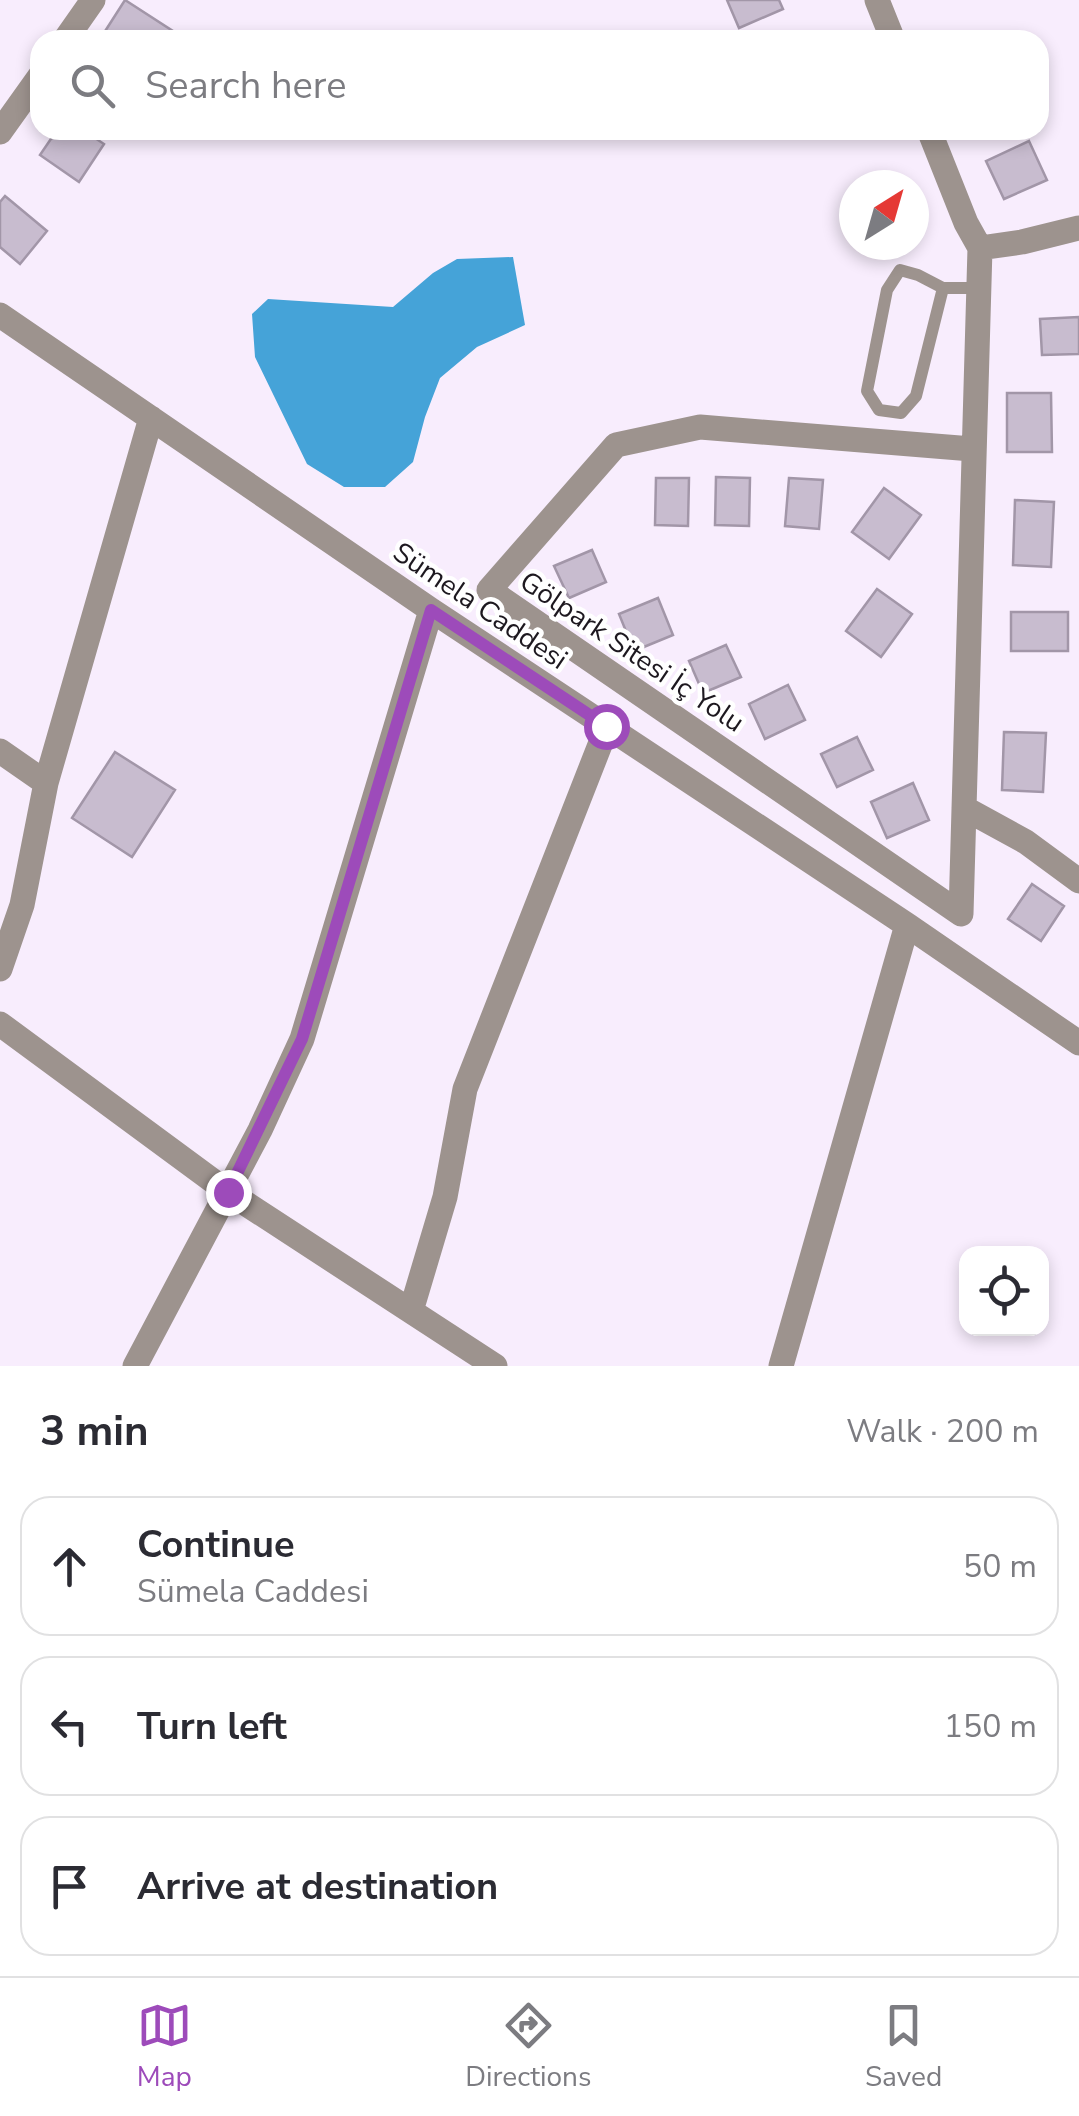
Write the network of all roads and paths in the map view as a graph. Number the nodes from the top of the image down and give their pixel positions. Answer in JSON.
{"nodes":[{"id":1,"x":93,"y":0,"type":"edge"},
{"id":2,"x":876,"y":0,"type":"edge"},
{"id":3,"x":72,"y":30,"type":"edge"},
{"id":4,"x":889,"y":30,"type":"edge"},
{"id":5,"x":30,"y":89,"type":"edge"},
{"id":6,"x":2,"y":124,"type":"edge"},
{"id":7,"x":933,"y":140,"type":"edge"},
{"id":8,"x":1079,"y":228,"type":"edge"},
{"id":9,"x":980,"y":248,"type":"junction"},
{"id":10,"x":943,"y":288,"type":"junction"},
{"id":11,"x":979,"y":288,"type":"junction"},
{"id":12,"x":0,"y":315,"type":"edge"},
{"id":13,"x":152,"y":418,"type":"junction"},
{"id":14,"x":972,"y":448,"type":"junction"},
{"id":15,"x":431,"y":610,"type":"junction"},
{"id":16,"x":606,"y":726,"type":"junction"},
{"id":17,"x":0,"y":751,"type":"edge"},
{"id":18,"x":46,"y":783,"type":"junction"},
{"id":19,"x":964,"y":808,"type":"junction"},
{"id":20,"x":1079,"y":881,"type":"edge"},
{"id":21,"x":907,"y":925,"type":"junction"},
{"id":22,"x":0,"y":969,"type":"edge"},
{"id":23,"x":0,"y":1024,"type":"edge"},
{"id":24,"x":1079,"y":1043,"type":"edge"},
{"id":25,"x":228,"y":1192,"type":"junction"},
{"id":26,"x":411,"y":1312,"type":"junction"},
{"id":27,"x":135,"y":1366,"type":"edge"},
{"id":28,"x":494,"y":1366,"type":"edge"},
{"id":29,"x":780,"y":1366,"type":"edge"}],
"edges":[{"from":1,"to":3,"type":"street"},
{"from":2,"to":4,"type":"street"},
{"from":5,"to":6,"type":"street"},
{"from":7,"to":9,"type":"street","name":"Gölpark Sitesi İç Yolu"},
{"from":8,"to":9,"type":"street"},
{"from":9,"to":11,"type":"street","name":"Gölpark Sitesi İç Yolu"},
{"from":10,"to":10,"type":"lane"},
{"from":10,"to":11,"type":"lane"},
{"from":11,"to":14,"type":"street","name":"Gölpark Sitesi İç Yolu"},
{"from":12,"to":13,"type":"street","name":"Sümela Caddesi"},
{"from":13,"to":15,"type":"street","name":"Sümela Caddesi"},
{"from":13,"to":18,"type":"street"},
{"from":14,"to":19,"type":"street","name":"Gölpark Sitesi İç Yolu"},
{"from":14,"to":19,"type":"street","name":"Gölpark Sitesi İç Yolu"},
{"from":15,"to":16,"type":"street","name":"Sümela Caddesi"},
{"from":15,"to":25,"type":"street"},
{"from":16,"to":21,"type":"street","name":"Sümela Caddesi"},
{"from":16,"to":26,"type":"street"},
{"from":17,"to":18,"type":"street"},
{"from":18,"to":22,"type":"street"},
{"from":19,"to":20,"type":"street"},
{"from":21,"to":24,"type":"street","name":"Sümela Caddesi"},
{"from":21,"to":29,"type":"street"},
{"from":23,"to":25,"type":"street"},
{"from":25,"to":26,"type":"street"},
{"from":25,"to":27,"type":"street"},
{"from":26,"to":28,"type":"street"}]}
